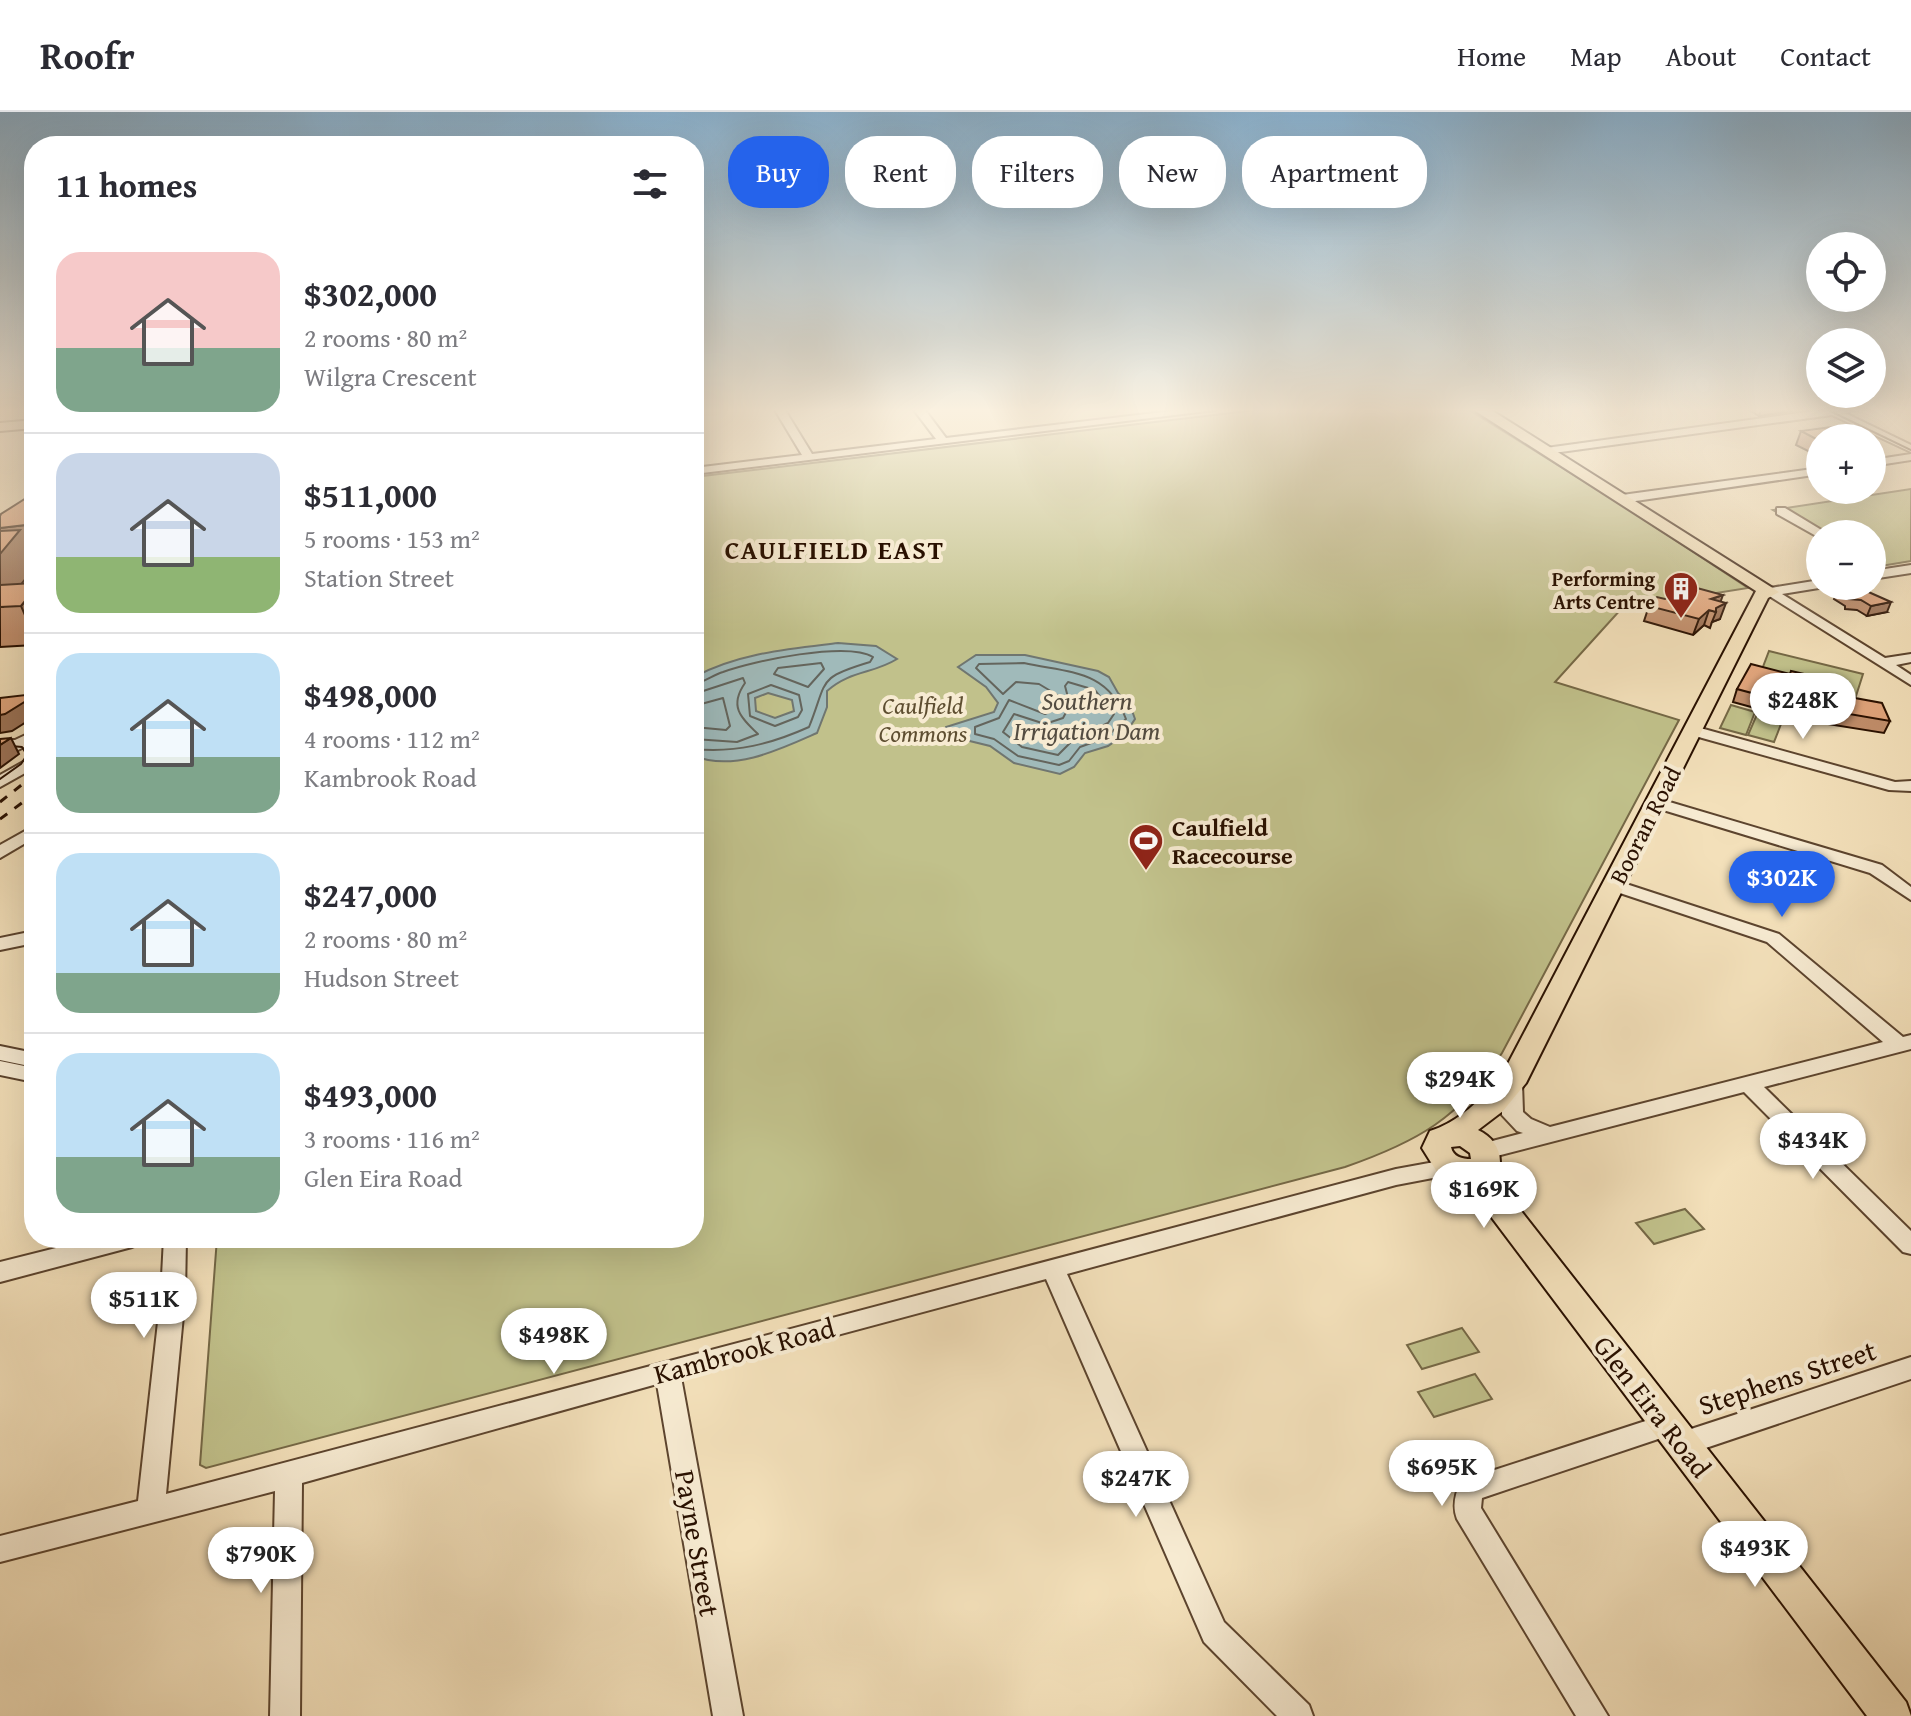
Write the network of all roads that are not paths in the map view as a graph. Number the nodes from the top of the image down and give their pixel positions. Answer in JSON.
{"nodes":[{"id":1,"x":1600,"y":485,"type":"edge"},
{"id":2,"x":1722,"y":485,"type":"edge"},
{"id":3,"x":1622,"y":499,"type":"junction"},
{"id":4,"x":1781,"y":511,"type":"dead end"},
{"id":5,"x":1806,"y":525,"type":"edge"},
{"id":6,"x":1911,"y":569,"type":"edge"},
{"id":7,"x":1886,"y":570,"type":"edge"},
{"id":8,"x":1890,"y":572,"type":"junction"},
{"id":9,"x":1886,"y":573,"type":"edge"},
{"id":10,"x":1806,"y":586,"type":"edge"},
{"id":11,"x":1770,"y":592,"type":"junction"},
{"id":12,"x":1911,"y":658,"type":"edge"},
{"id":13,"x":1883,"y":663,"type":"junction"},
{"id":14,"x":1911,"y":681,"type":"edge"},
{"id":15,"x":1693,"y":731,"type":"junction"},
{"id":16,"x":24,"y":739,"type":"edge"},
{"id":17,"x":0,"y":744,"type":"edge"},
{"id":18,"x":24,"y":760,"type":"edge"},
{"id":19,"x":24,"y":766,"type":"edge"},
{"id":20,"x":16,"y":770,"type":"junction"},
{"id":21,"x":0,"y":782,"type":"edge"},
{"id":22,"x":1911,"y":786,"type":"edge"},
{"id":23,"x":1656,"y":803,"type":"junction"},
{"id":24,"x":24,"y":837,"type":"edge"},
{"id":25,"x":0,"y":853,"type":"edge"},
{"id":26,"x":1614,"y":885,"type":"junction"},
{"id":27,"x":1911,"y":895,"type":"edge"},
{"id":28,"x":24,"y":939,"type":"edge"},
{"id":29,"x":0,"y":944,"type":"edge"},
{"id":30,"x":1905,"y":1043,"type":"edge"},
{"id":31,"x":0,"y":1053,"type":"edge"},
{"id":32,"x":24,"y":1058,"type":"edge"},
{"id":33,"x":0,"y":1068,"type":"edge"},
{"id":34,"x":24,"y":1073,"type":"edge"},
{"id":35,"x":1748,"y":1084,"type":"junction"},
{"id":36,"x":1503,"y":1094,"type":"junction"},
{"id":37,"x":1552,"y":1136,"type":"junction"},
{"id":38,"x":1463,"y":1153,"type":"junction"},
{"id":39,"x":1911,"y":1245,"type":"edge"},
{"id":40,"x":93,"y":1248,"type":"edge"},
{"id":41,"x":175,"y":1248,"type":"edge"},
{"id":42,"x":1053,"y":1268,"type":"junction"},
{"id":43,"x":0,"y":1272,"type":"edge"},
{"id":44,"x":1911,"y":1368,"type":"edge"},
{"id":45,"x":667,"y":1370,"type":"junction"},
{"id":46,"x":1674,"y":1434,"type":"junction"},
{"id":47,"x":289,"y":1475,"type":"junction"},
{"id":48,"x":151,"y":1509,"type":"junction"},
{"id":49,"x":0,"y":1549,"type":"edge"},
{"id":50,"x":285,"y":1716,"type":"edge"},
{"id":51,"x":728,"y":1716,"type":"edge"},
{"id":52,"x":1298,"y":1716,"type":"edge"},
{"id":53,"x":1593,"y":1716,"type":"edge"},
{"id":54,"x":1892,"y":1716,"type":"edge"}],
"edges":[{"from":1,"to":3,"type":"main road"},
{"from":2,"to":3,"type":"street"},
{"from":3,"to":11,"type":"main road"},
{"from":4,"to":5,"type":"street"},
{"from":6,"to":8,"type":"street"},
{"from":7,"to":8,"type":"street"},
{"from":8,"to":9,"type":"street"},
{"from":10,"to":11,"type":"street"},
{"from":11,"to":13,"type":"street"},
{"from":11,"to":15,"type":"main road","name":"Booran Road"},
{"from":12,"to":13,"type":"street"},
{"from":13,"to":14,"type":"street"},
{"from":15,"to":22,"type":"street"},
{"from":15,"to":23,"type":"main road","name":"Booran Road"},
{"from":16,"to":17,"type":"street"},
{"from":18,"to":20,"type":"street"},
{"from":19,"to":20,"type":"street"},
{"from":20,"to":21,"type":"street"},
{"from":23,"to":26,"type":"main road","name":"Booran Road"},
{"from":23,"to":27,"type":"street"},
{"from":24,"to":25,"type":"street"},
{"from":26,"to":30,"type":"street"},
{"from":26,"to":36,"type":"main road","name":"Booran Road"},
{"from":28,"to":29,"type":"street"},
{"from":30,"to":35,"type":"street","name":"Kambrook Road"},
{"from":31,"to":32,"type":"street"},
{"from":33,"to":34,"type":"street"},
{"from":35,"to":37,"type":"street","name":"Kambrook Road"},
{"from":35,"to":39,"type":"street"},
{"from":36,"to":37,"type":"street"},
{"from":36,"to":38,"type":"main road","name":"Booran Road"},
{"from":37,"to":38,"type":"street","name":"Kambrook Road"},
{"from":38,"to":42,"type":"street","name":"Kambrook Road"},
{"from":38,"to":46,"type":"main road","name":"Glen Eira Road"},
{"from":40,"to":43,"type":"street"},
{"from":41,"to":48,"type":"street"},
{"from":42,"to":45,"type":"street","name":"Kambrook Road"},
{"from":42,"to":52,"type":"street"},
{"from":44,"to":46,"type":"street","name":"Stephens Street"},
{"from":45,"to":47,"type":"street","name":"Kambrook Road"},
{"from":45,"to":51,"type":"street","name":"Payne Street"},
{"from":46,"to":53,"type":"street","name":"Stephens Street"},
{"from":46,"to":54,"type":"main road","name":"Glen Eira Road"},
{"from":47,"to":48,"type":"street","name":"Kambrook Road"},
{"from":47,"to":50,"type":"street"},
{"from":48,"to":49,"type":"street","name":"Kambrook Road"}]}
